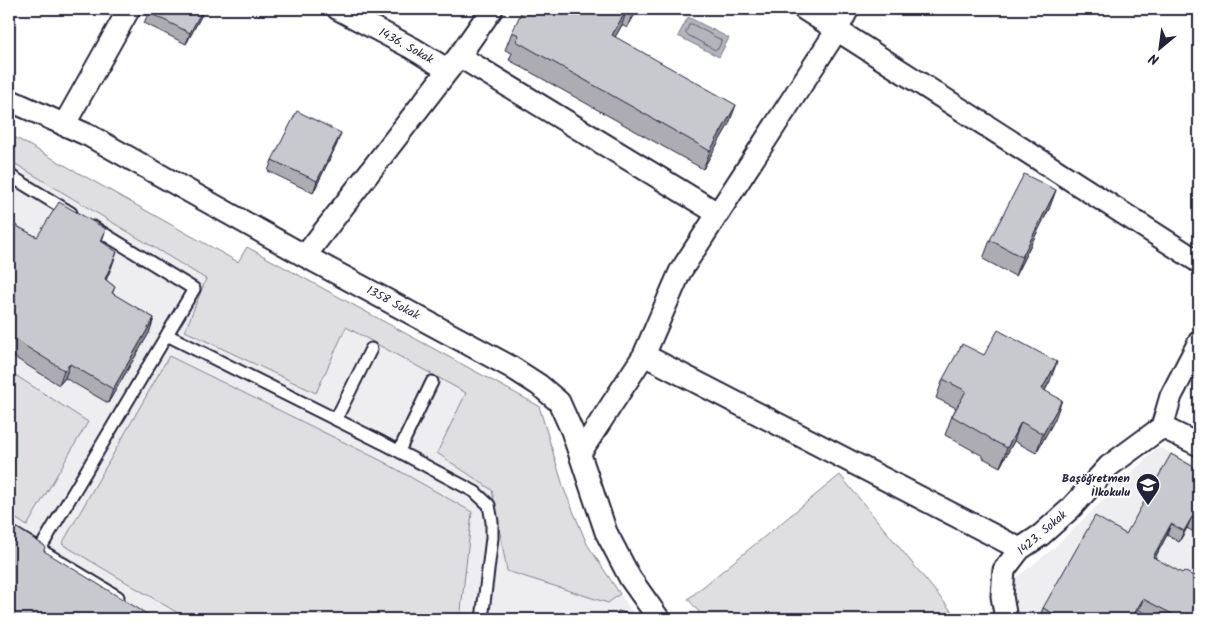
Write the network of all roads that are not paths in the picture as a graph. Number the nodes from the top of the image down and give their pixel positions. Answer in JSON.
{"nodes":[{"id":1,"x":129,"y":9,"type":"edge"},
{"id":2,"x":338,"y":9,"type":"edge"},
{"id":3,"x":492,"y":9,"type":"edge"},
{"id":4,"x":804,"y":9,"type":"edge"},
{"id":5,"x":848,"y":9,"type":"edge"},
{"id":6,"x":837,"y":30,"type":"junction"},
{"id":7,"x":454,"y":63,"type":"junction"},
{"id":8,"x":9,"y":100,"type":"edge"},
{"id":9,"x":64,"y":125,"type":"junction"},
{"id":10,"x":9,"y":175,"type":"edge"},
{"id":11,"x":717,"y":213,"type":"junction"},
{"id":12,"x":305,"y":256,"type":"junction"},
{"id":13,"x":1199,"y":262,"type":"edge"},
{"id":14,"x":167,"y":335,"type":"junction"},
{"id":15,"x":1199,"y":342,"type":"edge"},
{"id":16,"x":371,"y":348,"type":"dead end"},
{"id":17,"x":644,"y":355,"type":"junction"},
{"id":18,"x":432,"y":382,"type":"dead end"},
{"id":19,"x":336,"y":419,"type":"junction"},
{"id":20,"x":1162,"y":427,"type":"junction"},
{"id":21,"x":1199,"y":445,"type":"edge"},
{"id":22,"x":399,"y":451,"type":"junction"},
{"id":23,"x":580,"y":453,"type":"junction"},
{"id":24,"x":9,"y":531,"type":"edge"},
{"id":25,"x":40,"y":549,"type":"junction"},
{"id":26,"x":1020,"y":549,"type":"junction"},
{"id":27,"x":128,"y":604,"type":"edge"},
{"id":28,"x":482,"y":619,"type":"edge"},
{"id":29,"x":659,"y":619,"type":"edge"},
{"id":30,"x":1006,"y":619,"type":"edge"}],
"edges":[{"from":1,"to":9,"type":"street"},
{"from":2,"to":7,"type":"street","name":"1436. Sokak"},
{"from":3,"to":7,"type":"street"},
{"from":4,"to":6,"type":"street"},
{"from":5,"to":6,"type":"street"},
{"from":6,"to":11,"type":"street"},
{"from":6,"to":13,"type":"street"},
{"from":7,"to":11,"type":"street","name":"1436. Sokak"},
{"from":7,"to":12,"type":"street"},
{"from":8,"to":9,"type":"street","name":"1358 Sokak"},
{"from":9,"to":12,"type":"street","name":"1358 Sokak"},
{"from":10,"to":14,"type":"lane"},
{"from":11,"to":17,"type":"street"},
{"from":12,"to":23,"type":"street","name":"1358 Sokak"},
{"from":14,"to":19,"type":"lane"},
{"from":14,"to":25,"type":"lane"},
{"from":15,"to":20,"type":"street"},
{"from":16,"to":19,"type":"lane"},
{"from":17,"to":23,"type":"street"},
{"from":17,"to":26,"type":"street"},
{"from":18,"to":22,"type":"lane"},
{"from":19,"to":22,"type":"lane"},
{"from":20,"to":21,"type":"street"},
{"from":20,"to":26,"type":"street","name":"1423. Sokak"},
{"from":22,"to":28,"type":"lane"},
{"from":23,"to":29,"type":"street","name":"1358 Sokak"},
{"from":24,"to":25,"type":"lane"},
{"from":25,"to":27,"type":"lane"},
{"from":26,"to":30,"type":"street","name":"1423. Sokak"}]}
